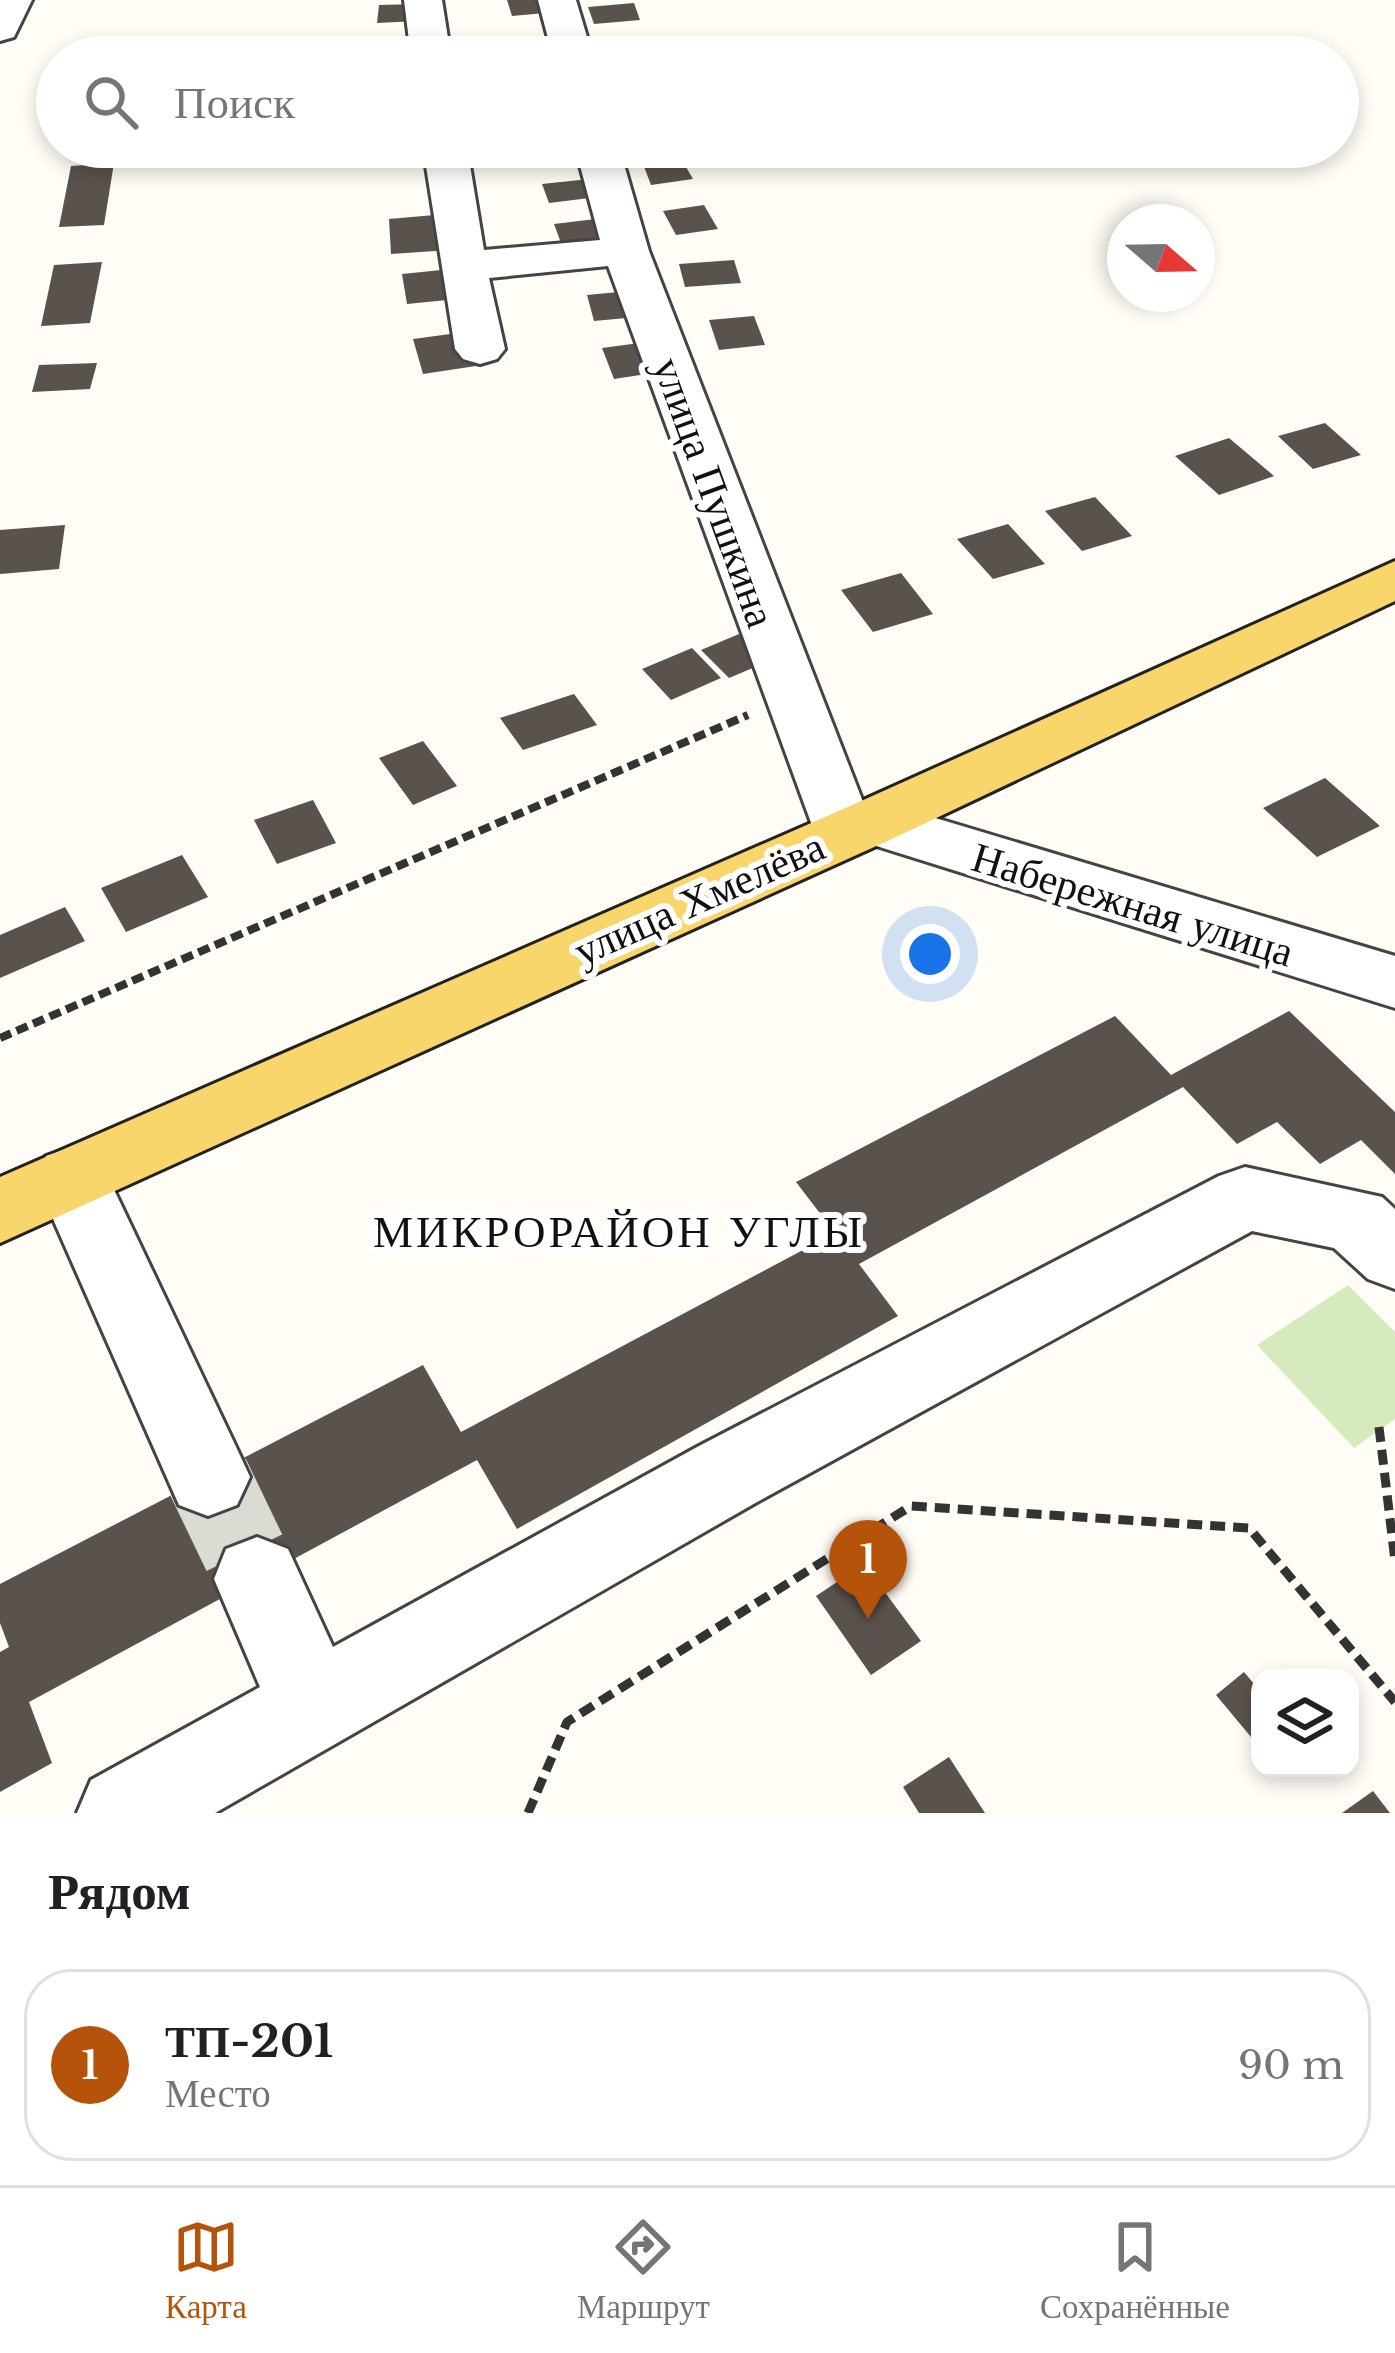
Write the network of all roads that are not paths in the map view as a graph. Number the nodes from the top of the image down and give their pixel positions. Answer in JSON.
{"nodes":[{"id":1,"x":13,"y":0,"type":"edge"},
{"id":2,"x":422,"y":0,"type":"edge"},
{"id":3,"x":557,"y":0,"type":"edge"},
{"id":4,"x":0,"y":29,"type":"edge"},
{"id":5,"x":428,"y":36,"type":"edge"},
{"id":6,"x":567,"y":36,"type":"edge"},
{"id":7,"x":448,"y":168,"type":"edge"},
{"id":8,"x":603,"y":168,"type":"edge"},
{"id":9,"x":626,"y":251,"type":"junction"},
{"id":10,"x":463,"y":266,"type":"junction"},
{"id":11,"x":480,"y":350,"type":"dead end"},
{"id":12,"x":1395,"y":579,"type":"edge"},
{"id":13,"x":858,"y":828,"type":"junction"},
{"id":14,"x":1395,"y":982,"type":"edge"},
{"id":15,"x":72,"y":1178,"type":"junction"},
{"id":16,"x":0,"y":1211,"type":"edge"},
{"id":17,"x":1395,"y":1256,"type":"edge"},
{"id":18,"x":208,"y":1477,"type":"tunnel mouth"},
{"id":19,"x":257,"y":1579,"type":"tunnel mouth"},
{"id":20,"x":314,"y":1706,"type":"junction"},
{"id":21,"x":124,"y":1813,"type":"edge"}],
"edges":[{"from":1,"to":4,"type":"street"},
{"from":2,"to":5,"type":"street"},
{"from":3,"to":6,"type":"street"},
{"from":7,"to":10,"type":"street"},
{"from":8,"to":9,"type":"street","name":"улица Пушкина"},
{"from":9,"to":10,"type":"street"},
{"from":9,"to":13,"type":"street","name":"улица Пушкина"},
{"from":10,"to":11,"type":"street"},
{"from":12,"to":13,"type":"main road","name":"улица Хмелёва"},
{"from":13,"to":14,"type":"street","name":"Набережная улица"},
{"from":13,"to":15,"type":"main road","name":"улица Хмелёва"},
{"from":15,"to":16,"type":"main road","name":"улица Хмелёва"},
{"from":15,"to":18,"type":"street"},
{"from":17,"to":20,"type":"street"},
{"from":19,"to":20,"type":"street"},
{"from":20,"to":21,"type":"street"}]}
